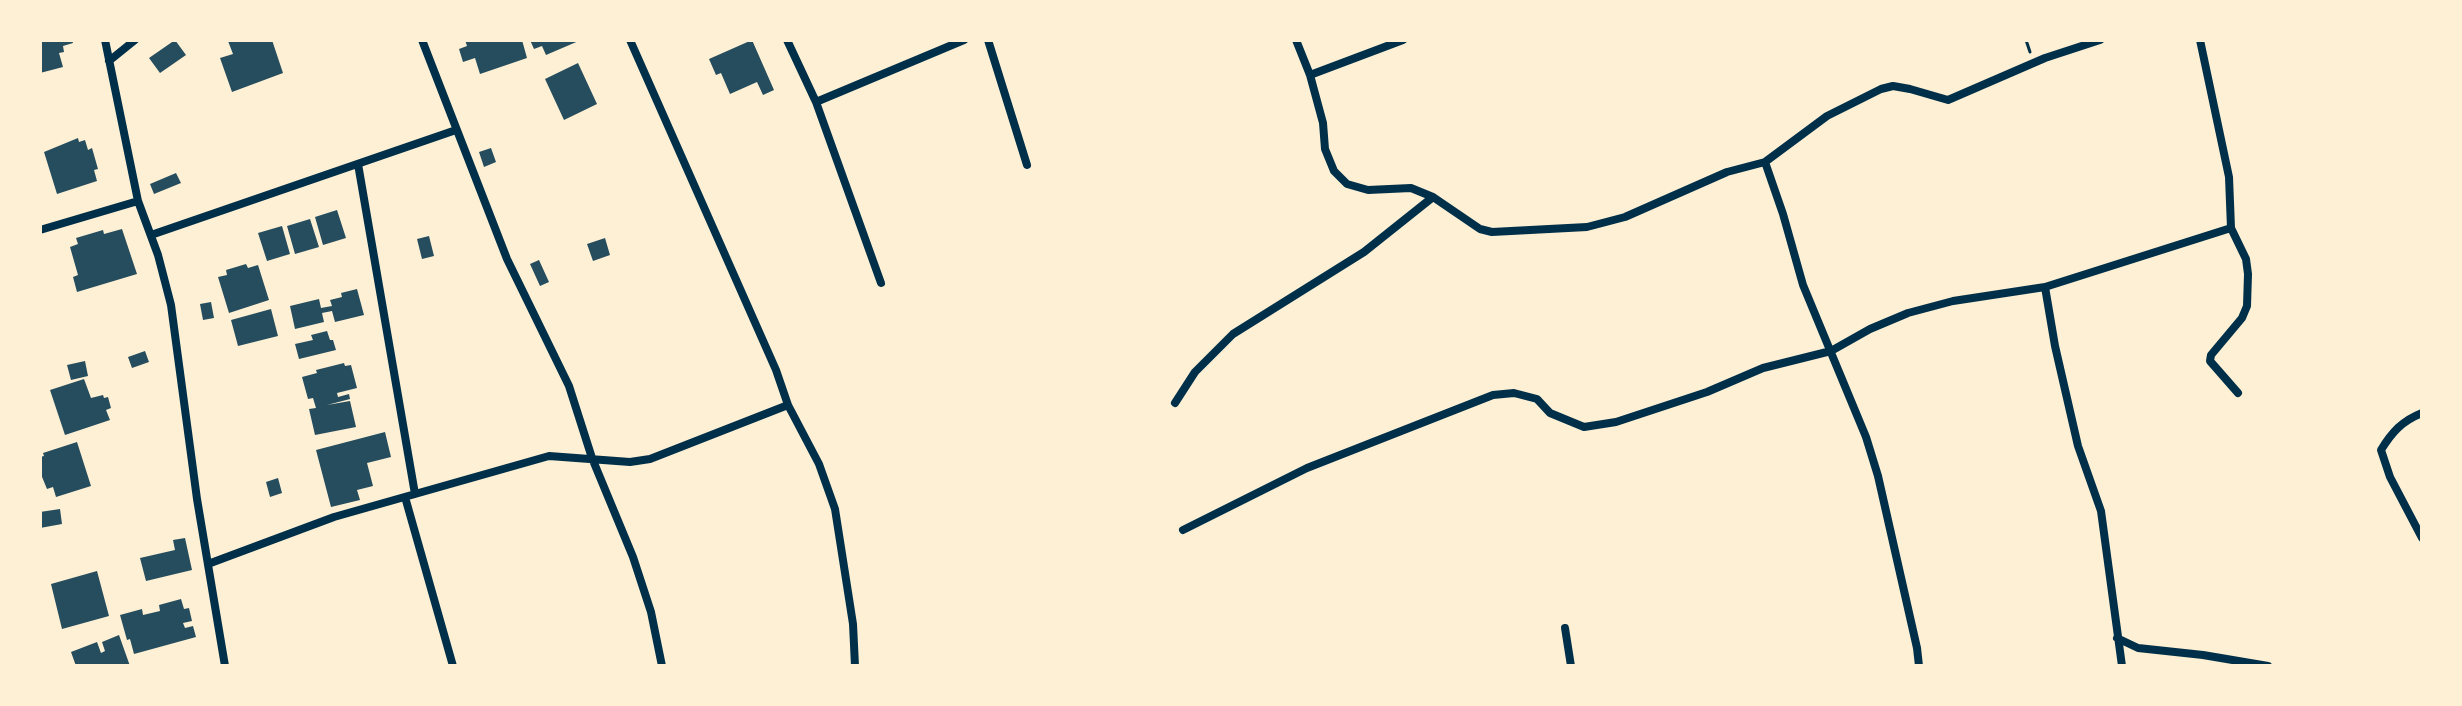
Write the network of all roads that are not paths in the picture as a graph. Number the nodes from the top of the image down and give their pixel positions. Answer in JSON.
{"nodes":[{"id":1,"x":105,"y":40,"type":"edge"},
{"id":2,"x":135,"y":40,"type":"edge"},
{"id":3,"x":422,"y":40,"type":"edge"},
{"id":4,"x":630,"y":40,"type":"edge"},
{"id":5,"x":787,"y":40,"type":"edge"},
{"id":6,"x":964,"y":40,"type":"edge"},
{"id":7,"x":988,"y":40,"type":"edge"},
{"id":8,"x":1296,"y":40,"type":"edge"},
{"id":9,"x":1403,"y":40,"type":"edge"},
{"id":10,"x":2100,"y":40,"type":"edge"},
{"id":11,"x":2200,"y":40,"type":"edge"},
{"id":12,"x":109,"y":61,"type":"junction"},
{"id":13,"x":1310,"y":75,"type":"junction"},
{"id":14,"x":816,"y":102,"type":"junction"},
{"id":15,"x":456,"y":130,"type":"junction"},
{"id":16,"x":1765,"y":162,"type":"junction"},
{"id":17,"x":358,"y":164,"type":"junction"},
{"id":18,"x":1027,"y":165,"type":"dead end"},
{"id":19,"x":1433,"y":197,"type":"junction"},
{"id":20,"x":138,"y":201,"type":"junction"},
{"id":21,"x":2231,"y":228,"type":"junction"},
{"id":22,"x":40,"y":230,"type":"edge"},
{"id":23,"x":151,"y":235,"type":"junction"},
{"id":24,"x":881,"y":283,"type":"dead end"},
{"id":25,"x":2045,"y":287,"type":"junction"},
{"id":26,"x":1831,"y":351,"type":"junction"},
{"id":27,"x":2238,"y":393,"type":"dead end"},
{"id":28,"x":1175,"y":403,"type":"dead end"},
{"id":29,"x":788,"y":405,"type":"junction"},
{"id":30,"x":2422,"y":413,"type":"edge"},
{"id":31,"x":592,"y":458,"type":"junction"},
{"id":32,"x":415,"y":494,"type":"junction"},
{"id":33,"x":405,"y":497,"type":"junction"},
{"id":34,"x":1183,"y":530,"type":"dead end"},
{"id":35,"x":2422,"y":538,"type":"edge"},
{"id":36,"x":208,"y":564,"type":"junction"},
{"id":37,"x":1565,"y":628,"type":"dead end"},
{"id":38,"x":2117,"y":638,"type":"junction"},
{"id":39,"x":225,"y":666,"type":"edge"},
{"id":40,"x":453,"y":666,"type":"edge"},
{"id":41,"x":662,"y":666,"type":"edge"},
{"id":42,"x":855,"y":666,"type":"edge"},
{"id":43,"x":1571,"y":666,"type":"edge"},
{"id":44,"x":1919,"y":666,"type":"edge"},
{"id":45,"x":2122,"y":666,"type":"edge"},
{"id":46,"x":2268,"y":666,"type":"edge"}],
"edges":[{"from":1,"to":12,"type":"street"},
{"from":2,"to":12,"type":"street"},
{"from":3,"to":15,"type":"street"},
{"from":4,"to":29,"type":"street"},
{"from":5,"to":14,"type":"street"},
{"from":6,"to":14,"type":"street"},
{"from":7,"to":18,"type":"street"},
{"from":8,"to":13,"type":"street"},
{"from":9,"to":13,"type":"street"},
{"from":10,"to":16,"type":"street"},
{"from":11,"to":21,"type":"street"},
{"from":12,"to":20,"type":"street"},
{"from":13,"to":19,"type":"street"},
{"from":14,"to":24,"type":"street"},
{"from":15,"to":17,"type":"street"},
{"from":15,"to":31,"type":"street"},
{"from":16,"to":19,"type":"street"},
{"from":16,"to":26,"type":"street"},
{"from":17,"to":23,"type":"street"},
{"from":17,"to":32,"type":"street"},
{"from":19,"to":28,"type":"street"},
{"from":20,"to":22,"type":"street"},
{"from":20,"to":23,"type":"street"},
{"from":21,"to":25,"type":"street"},
{"from":21,"to":27,"type":"street"},
{"from":23,"to":36,"type":"street"},
{"from":25,"to":26,"type":"street"},
{"from":25,"to":38,"type":"street"},
{"from":26,"to":34,"type":"street"},
{"from":26,"to":44,"type":"street"},
{"from":29,"to":31,"type":"street"},
{"from":29,"to":42,"type":"street"},
{"from":30,"to":35,"type":"street"},
{"from":31,"to":32,"type":"street"},
{"from":31,"to":41,"type":"street"},
{"from":32,"to":33,"type":"street"},
{"from":33,"to":36,"type":"street"},
{"from":33,"to":40,"type":"street"},
{"from":36,"to":39,"type":"street"},
{"from":37,"to":43,"type":"street"},
{"from":38,"to":45,"type":"street"},
{"from":38,"to":46,"type":"street"}]}
